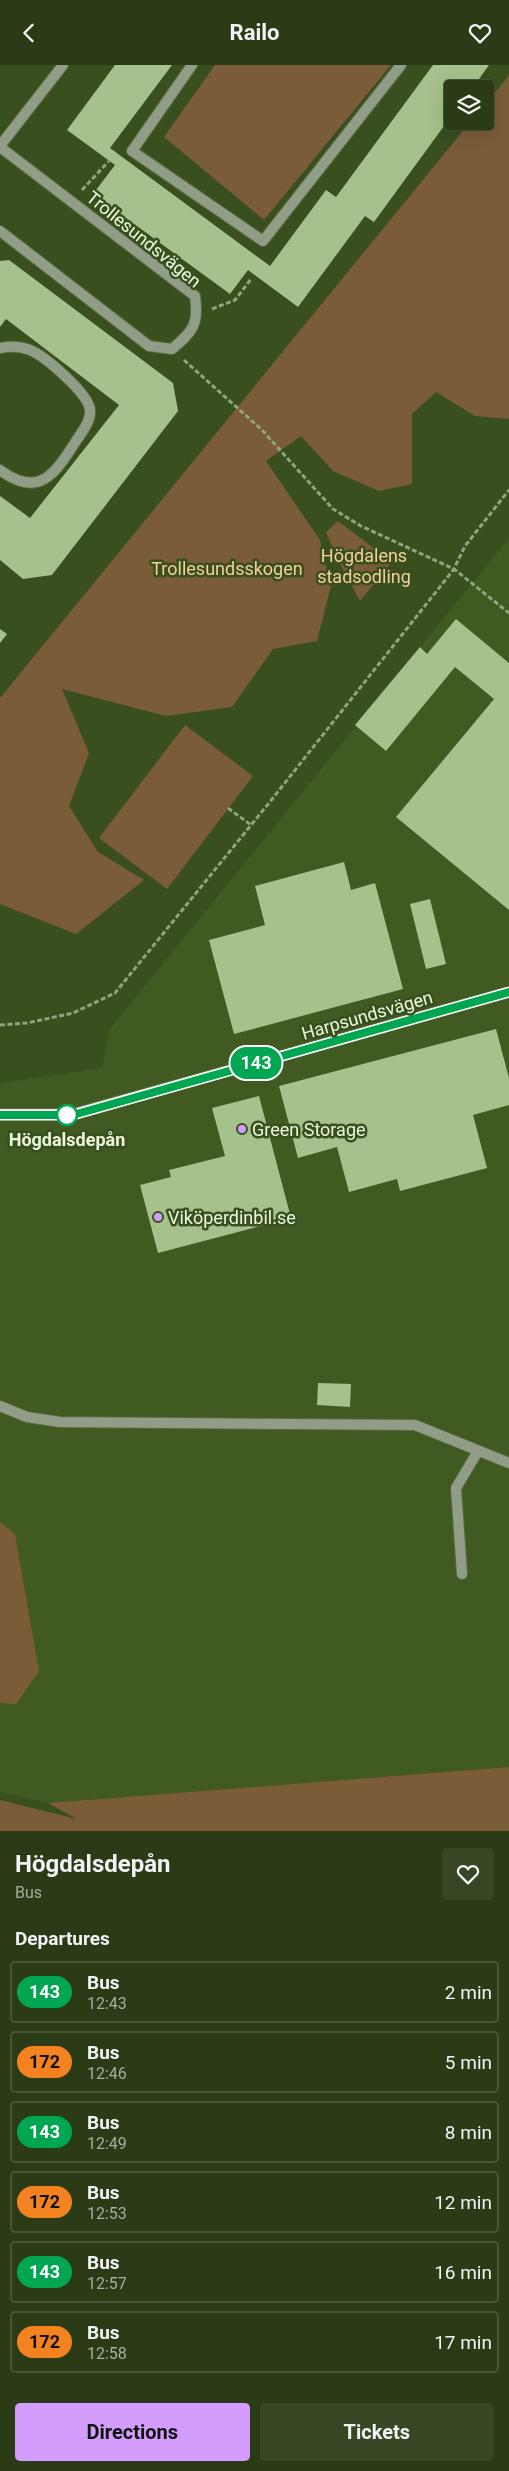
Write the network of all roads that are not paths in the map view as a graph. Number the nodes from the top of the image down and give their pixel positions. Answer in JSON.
{"nodes":[{"id":1,"x":63,"y":65,"type":"edge"},
{"id":2,"x":192,"y":65,"type":"edge"},
{"id":3,"x":401,"y":65,"type":"edge"},
{"id":4,"x":0,"y":147,"type":"edge"},
{"id":5,"x":0,"y":231,"type":"edge"},
{"id":6,"x":0,"y":348,"type":"edge"},
{"id":7,"x":0,"y":470,"type":"edge"},
{"id":8,"x":509,"y":992,"type":"edge"},
{"id":9,"x":0,"y":1115,"type":"edge"},
{"id":10,"x":0,"y":1406,"type":"edge"},
{"id":11,"x":478,"y":1451,"type":"junction"},
{"id":12,"x":509,"y":1463,"type":"edge"},
{"id":13,"x":462,"y":1574,"type":"dead end"}],
"edges":[{"from":1,"to":4,"type":"street","name":"Trollesundsvägen"},
{"from":2,"to":3,"type":"street"},
{"from":4,"to":5,"type":"street","name":"Trollesundsvägen"},
{"from":6,"to":7,"type":"street"},
{"from":8,"to":9,"type":"street","name":"Harpsundsvägen"},
{"from":10,"to":11,"type":"street"},
{"from":11,"to":12,"type":"street"},
{"from":11,"to":13,"type":"street"}]}
